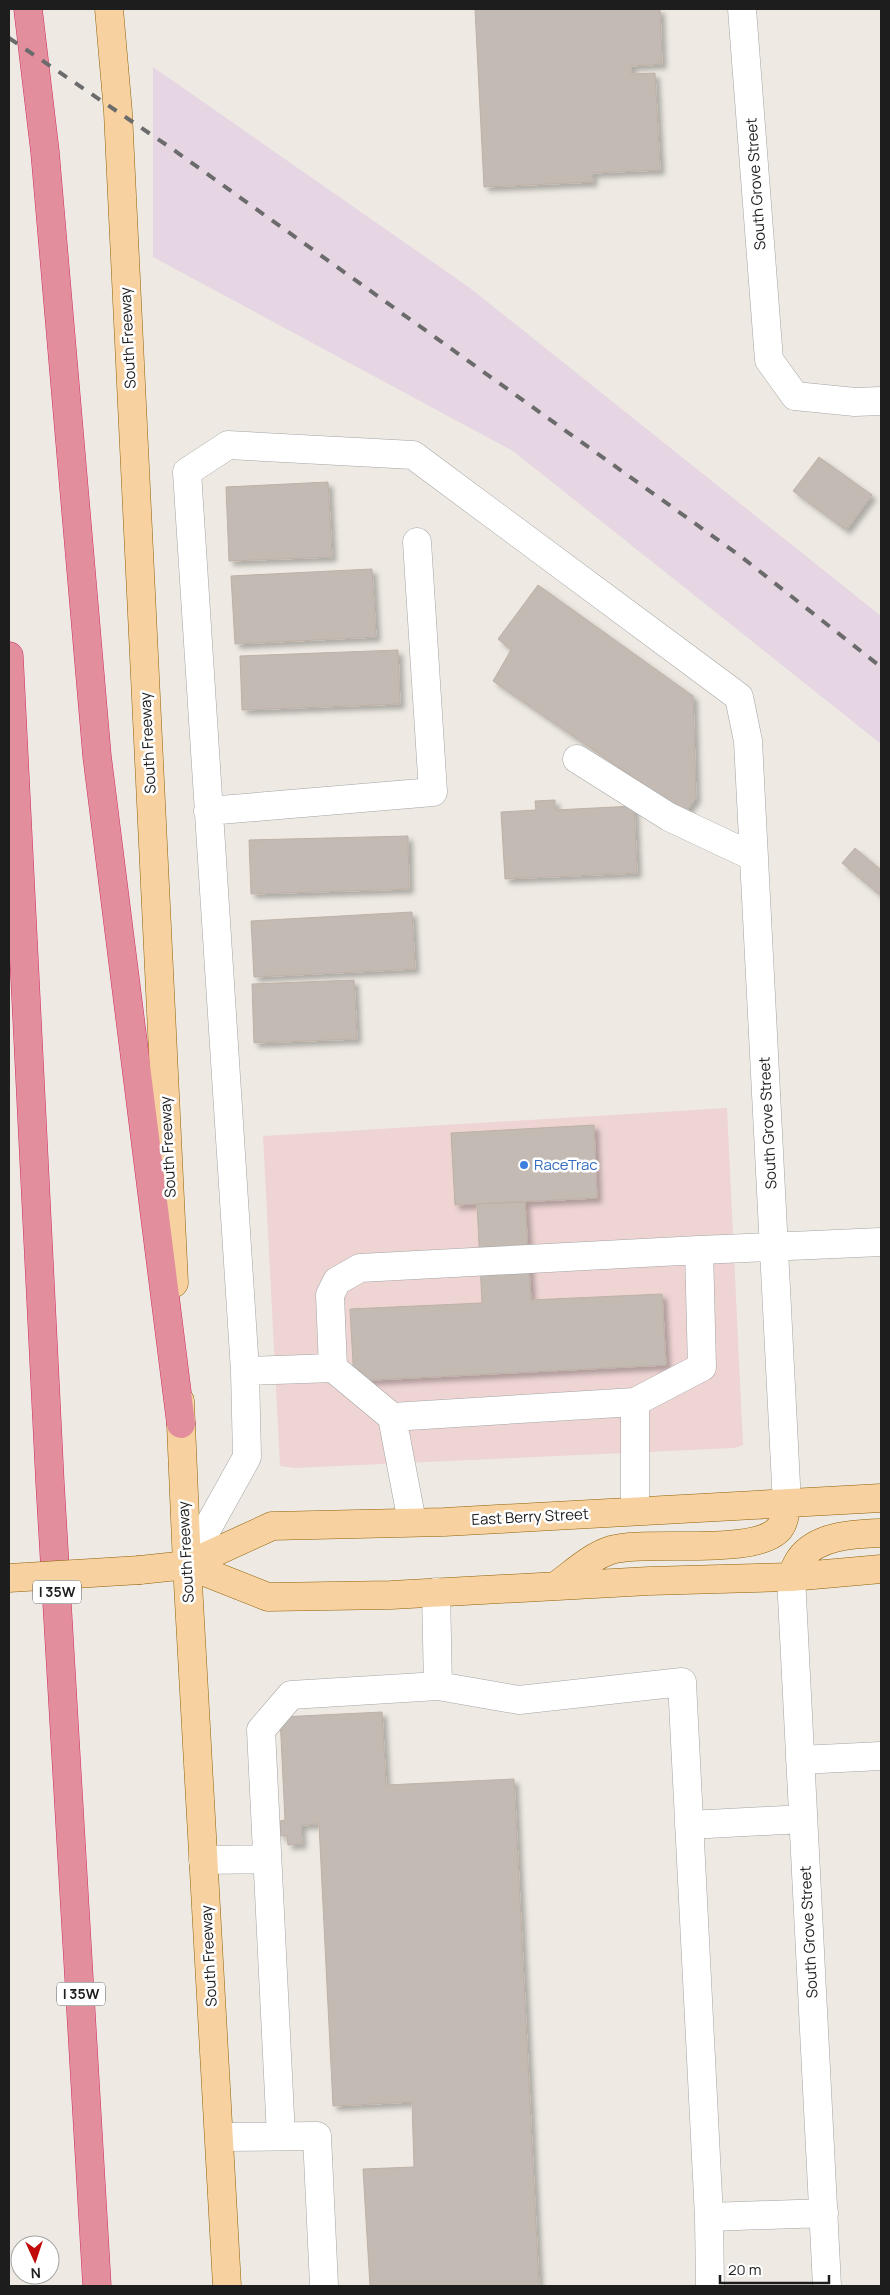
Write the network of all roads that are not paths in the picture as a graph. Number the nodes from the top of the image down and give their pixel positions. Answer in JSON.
{"nodes":[{"id":1,"x":28,"y":9,"type":"edge"},
{"id":2,"x":109,"y":9,"type":"edge"},
{"id":3,"x":742,"y":9,"type":"edge"},
{"id":4,"x":881,"y":401,"type":"edge"},
{"id":5,"x":417,"y":542,"type":"dead end"},
{"id":6,"x":9,"y":656,"type":"edge"},
{"id":7,"x":577,"y":758,"type":"dead end"},
{"id":8,"x":208,"y":810,"type":"junction"},
{"id":9,"x":754,"y":857,"type":"junction"},
{"id":10,"x":881,"y":1242,"type":"edge"},
{"id":11,"x":774,"y":1246,"type":"junction"},
{"id":12,"x":699,"y":1250,"type":"junction"},
{"id":13,"x":333,"y":1368,"type":"junction"},
{"id":14,"x":245,"y":1371,"type":"junction"},
{"id":15,"x":635,"y":1402,"type":"junction"},
{"id":16,"x":392,"y":1417,"type":"junction"},
{"id":17,"x":181,"y":1424,"type":"junction"},
{"id":18,"x":881,"y":1498,"type":"edge"},
{"id":19,"x":787,"y":1504,"type":"junction"},
{"id":20,"x":635,"y":1511,"type":"junction"},
{"id":21,"x":412,"y":1522,"type":"junction"},
{"id":22,"x":881,"y":1533,"type":"edge"},
{"id":23,"x":186,"y":1565,"type":"junction"},
{"id":24,"x":881,"y":1569,"type":"edge"},
{"id":25,"x":791,"y":1577,"type":"junction"},
{"id":26,"x":9,"y":1578,"type":"edge"},
{"id":27,"x":557,"y":1585,"type":"junction"},
{"id":28,"x":436,"y":1592,"type":"junction"},
{"id":29,"x":438,"y":1686,"type":"junction"},
{"id":30,"x":881,"y":1756,"type":"edge"},
{"id":31,"x":800,"y":1760,"type":"junction"},
{"id":32,"x":803,"y":1819,"type":"junction"},
{"id":33,"x":689,"y":1825,"type":"junction"},
{"id":34,"x":204,"y":1860,"type":"junction"},
{"id":35,"x":267,"y":1860,"type":"junction"},
{"id":36,"x":281,"y":2136,"type":"junction"},
{"id":37,"x":220,"y":2137,"type":"junction"},
{"id":38,"x":824,"y":2213,"type":"junction"},
{"id":39,"x":709,"y":2217,"type":"junction"},
{"id":40,"x":97,"y":2286,"type":"edge"},
{"id":41,"x":227,"y":2286,"type":"edge"},
{"id":42,"x":324,"y":2286,"type":"edge"},
{"id":43,"x":710,"y":2286,"type":"edge"},
{"id":44,"x":827,"y":2286,"type":"edge"}],
"edges":[{"from":1,"to":17,"type":"highway"},
{"from":2,"to":17,"type":"main road","name":"South Freeway"},
{"from":3,"to":4,"type":"street","name":"South Grove Street"},
{"from":5,"to":8,"type":"street"},
{"from":6,"to":40,"type":"highway","number":"I 35W"},
{"from":7,"to":9,"type":"street"},
{"from":8,"to":9,"type":"street","name":"South Grove Street"},
{"from":8,"to":14,"type":"street"},
{"from":9,"to":11,"type":"street","name":"South Grove Street"},
{"from":10,"to":11,"type":"street"},
{"from":11,"to":12,"type":"street"},
{"from":11,"to":19,"type":"street","name":"South Grove Street"},
{"from":12,"to":13,"type":"street"},
{"from":12,"to":15,"type":"street"},
{"from":13,"to":14,"type":"street"},
{"from":13,"to":16,"type":"street"},
{"from":14,"to":23,"type":"street"},
{"from":15,"to":16,"type":"street"},
{"from":15,"to":20,"type":"street"},
{"from":16,"to":21,"type":"street"},
{"from":17,"to":23,"type":"main road","name":"South Freeway"},
{"from":18,"to":19,"type":"main road","name":"East Berry Street"},
{"from":19,"to":20,"type":"main road","name":"East Berry Street"},
{"from":19,"to":27,"type":"main road"},
{"from":20,"to":21,"type":"main road","name":"East Berry Street"},
{"from":21,"to":23,"type":"main road","name":"East Berry Street"},
{"from":22,"to":25,"type":"main road"},
{"from":23,"to":26,"type":"main road","name":"East Berry Street","bridge":true},
{"from":23,"to":28,"type":"main road","name":"East Berry Street"},
{"from":23,"to":34,"type":"main road","name":"South Freeway"},
{"from":24,"to":25,"type":"main road","name":"East Berry Street"},
{"from":25,"to":27,"type":"main road","name":"East Berry Street"},
{"from":25,"to":31,"type":"street","name":"South Grove Street"},
{"from":27,"to":28,"type":"main road","name":"East Berry Street"},
{"from":28,"to":29,"type":"street"},
{"from":29,"to":33,"type":"street"},
{"from":29,"to":35,"type":"street"},
{"from":30,"to":31,"type":"street"},
{"from":31,"to":32,"type":"street","name":"South Grove Street"},
{"from":32,"to":33,"type":"street"},
{"from":32,"to":38,"type":"street","name":"South Grove Street"},
{"from":33,"to":39,"type":"street"},
{"from":34,"to":35,"type":"street"},
{"from":34,"to":37,"type":"main road","name":"South Freeway"},
{"from":35,"to":36,"type":"street"},
{"from":36,"to":37,"type":"street"},
{"from":36,"to":42,"type":"street"},
{"from":37,"to":41,"type":"main road","name":"South Freeway"},
{"from":38,"to":39,"type":"street"},
{"from":38,"to":44,"type":"street","name":"South Grove Street"},
{"from":39,"to":43,"type":"street"}]}
